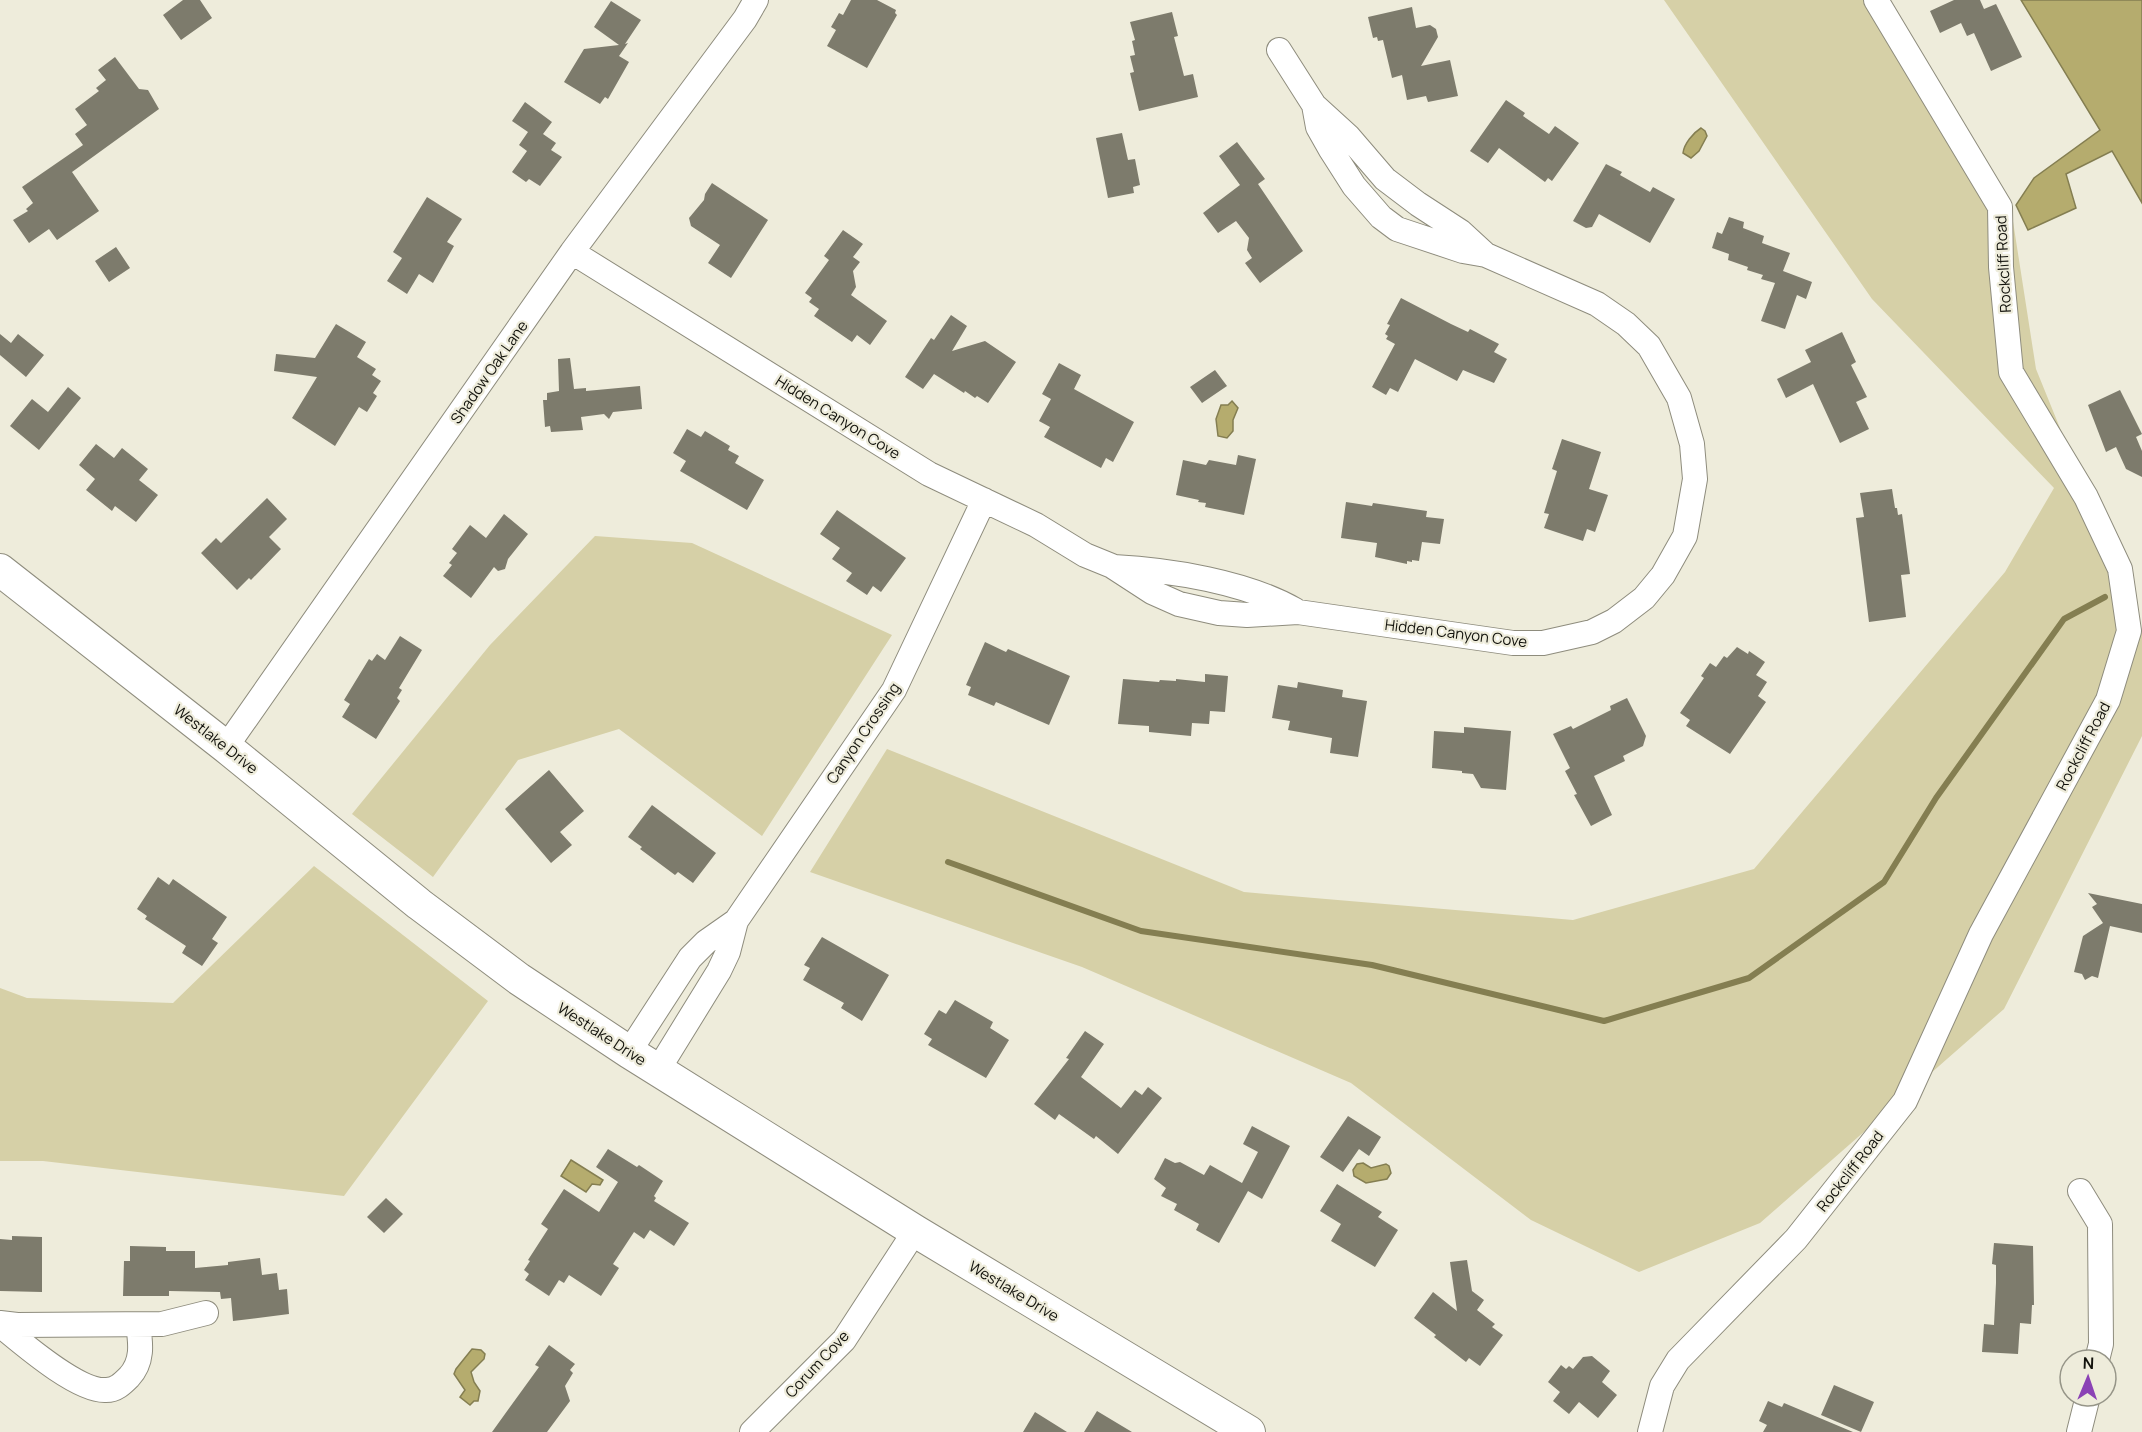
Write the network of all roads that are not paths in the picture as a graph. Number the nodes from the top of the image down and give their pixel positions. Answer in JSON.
{"nodes":[{"id":1,"x":756,"y":0,"type":"edge"},
{"id":2,"x":1876,"y":0,"type":"edge"},
{"id":3,"x":1279,"y":50,"type":"dead end"},
{"id":4,"x":1314,"y":105,"type":"junction"},
{"id":5,"x":573,"y":252,"type":"junction"},
{"id":6,"x":1486,"y":255,"type":"junction"},
{"id":7,"x":984,"y":501,"type":"junction"},
{"id":8,"x":0,"y":570,"type":"edge"},
{"id":9,"x":226,"y":747,"type":"junction"},
{"id":10,"x":736,"y":921,"type":"junction"},
{"id":11,"x":629,"y":1052,"type":"junction"},
{"id":12,"x":658,"y":1070,"type":"junction"},
{"id":13,"x":2080,"y":1191,"type":"dead end"},
{"id":14,"x":915,"y":1231,"type":"junction"},
{"id":15,"x":206,"y":1313,"type":"dead end"},
{"id":16,"x":0,"y":1324,"type":"edge"},
{"id":17,"x":138,"y":1325,"type":"junction"},
{"id":18,"x":2100,"y":1348,"type":"edge"},
{"id":19,"x":2085,"y":1408,"type":"edge"},
{"id":20,"x":752,"y":1432,"type":"edge"},
{"id":21,"x":1249,"y":1432,"type":"edge"},
{"id":22,"x":1650,"y":1432,"type":"edge"},
{"id":23,"x":2079,"y":1432,"type":"edge"}],
"edges":[{"from":1,"to":5,"type":"street","name":"Shadow Oak Lane"},
{"from":2,"to":22,"type":"street","name":"Rockcliff Road"},
{"from":3,"to":4,"type":"street","name":"Hidden Canyon Cove"},
{"from":4,"to":6,"type":"street","name":"Hidden Canyon Cove"},
{"from":4,"to":6,"type":"street","name":"Hidden Canyon Cove"},
{"from":5,"to":7,"type":"street","name":"Hidden Canyon Cove"},
{"from":5,"to":9,"type":"street","name":"Shadow Oak Lane"},
{"from":6,"to":7,"type":"street","name":"Hidden Canyon Cove"},
{"from":7,"to":10,"type":"street","name":"Canyon Crossing"},
{"from":8,"to":9,"type":"street","name":"Westlake Drive"},
{"from":9,"to":11,"type":"street","name":"Westlake Drive"},
{"from":10,"to":11,"type":"street","name":"Canyon Crossing"},
{"from":10,"to":12,"type":"street","name":"Canyon Crossing"},
{"from":11,"to":12,"type":"street","name":"Westlake Drive"},
{"from":12,"to":14,"type":"street","name":"Westlake Drive"},
{"from":13,"to":18,"type":"street"},
{"from":14,"to":20,"type":"street","name":"Corum Cove"},
{"from":14,"to":21,"type":"street","name":"Westlake Drive"},
{"from":15,"to":17,"type":"street"},
{"from":16,"to":17,"type":"street"},
{"from":16,"to":17,"type":"street"},
{"from":19,"to":23,"type":"street"}]}
